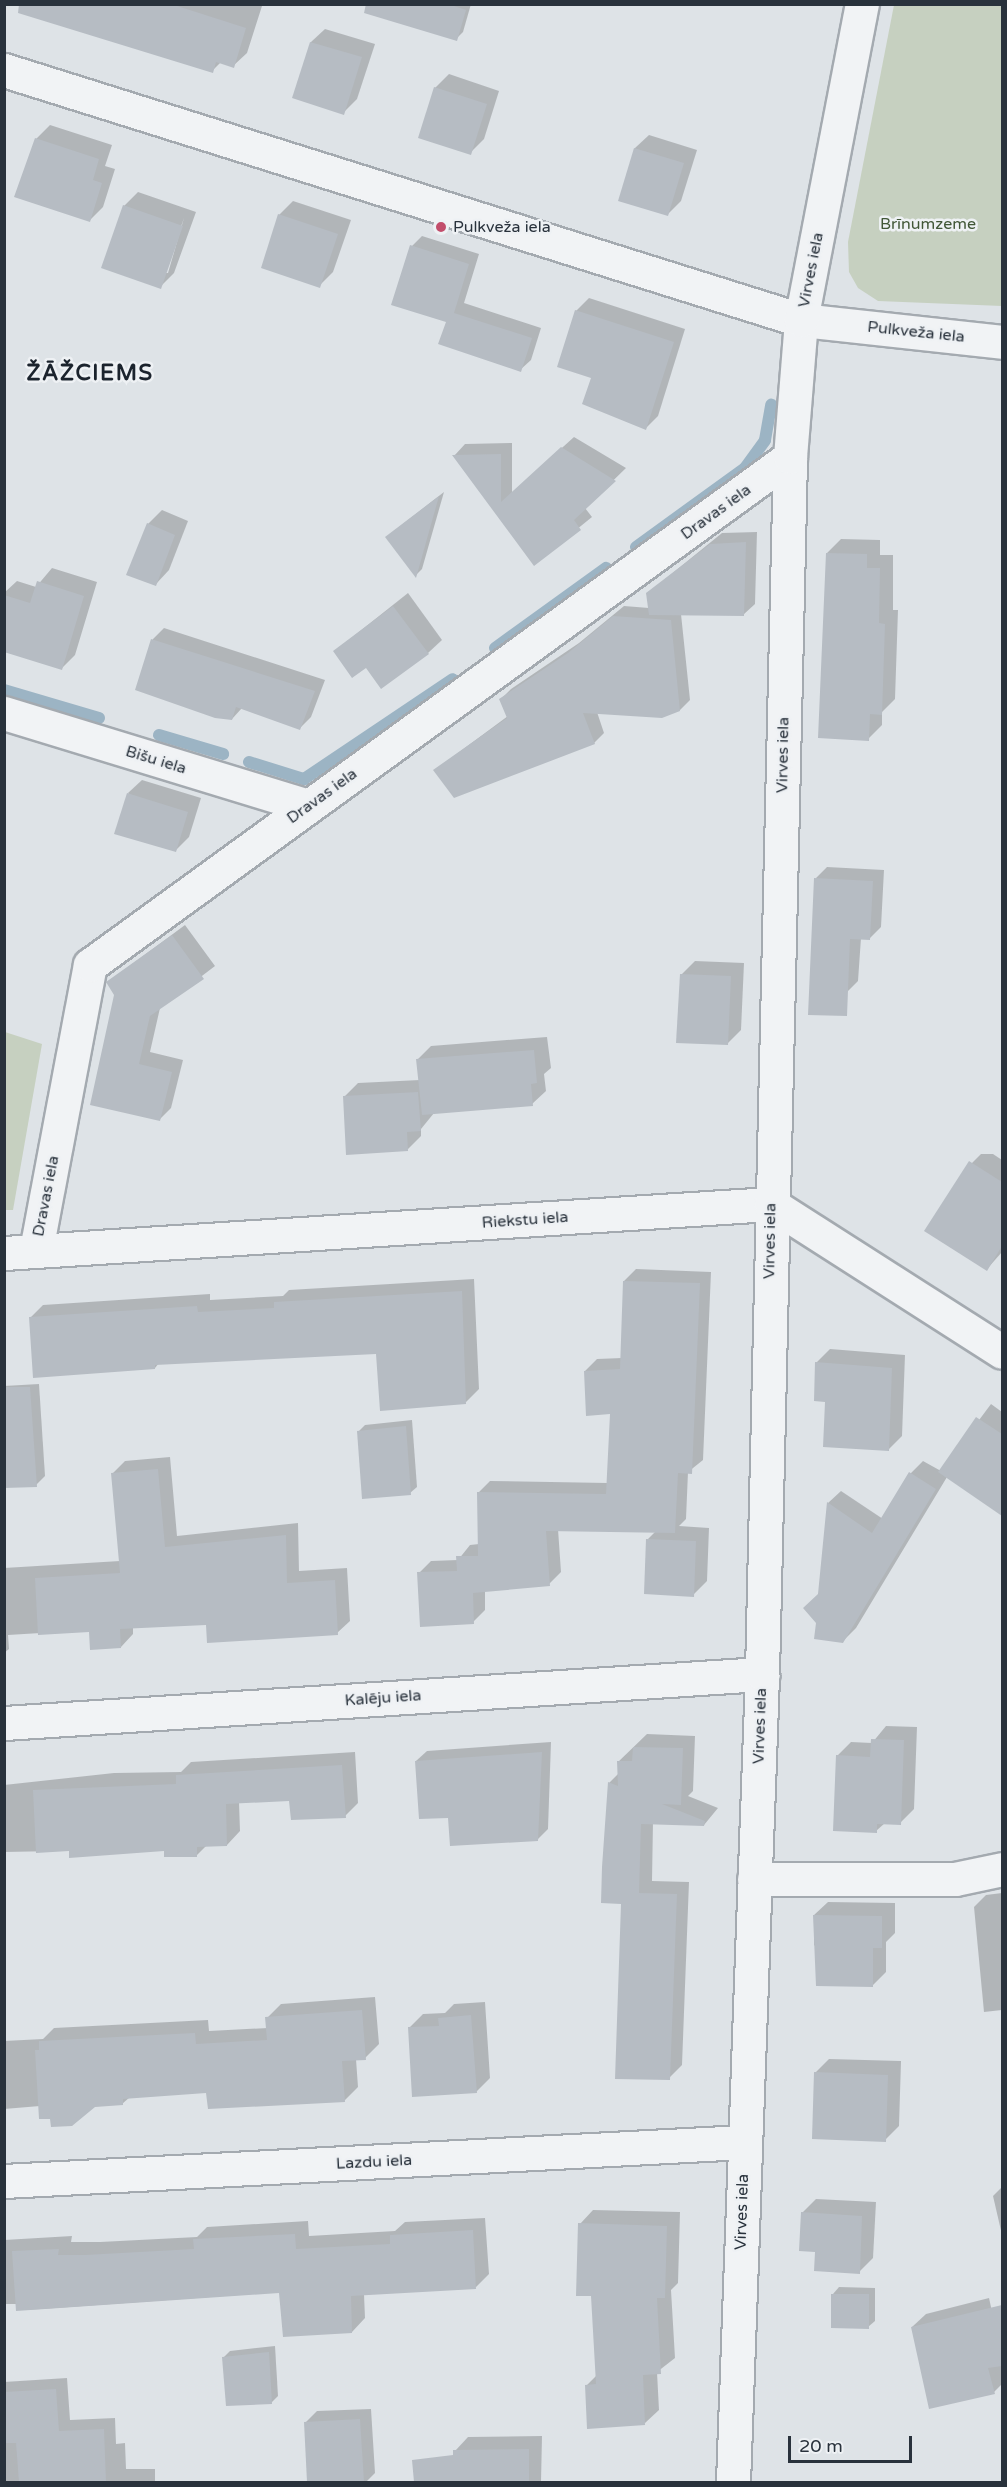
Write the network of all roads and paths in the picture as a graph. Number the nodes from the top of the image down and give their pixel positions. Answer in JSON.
{"nodes":[{"id":1,"x":862,"y":4,"type":"edge"},
{"id":2,"x":4,"y":70,"type":"edge"},
{"id":3,"x":801,"y":320,"type":"junction"},
{"id":4,"x":1002,"y":342,"type":"edge"},
{"id":5,"x":790,"y":457,"type":"junction"},
{"id":6,"x":4,"y":713,"type":"edge"},
{"id":7,"x":308,"y":806,"type":"junction"},
{"id":8,"x":771,"y":1204,"type":"junction"},
{"id":9,"x":20,"y":1252,"type":"edge"},
{"id":10,"x":1002,"y":1352,"type":"edge"},
{"id":11,"x":762,"y":1674,"type":"junction"},
{"id":12,"x":4,"y":1723,"type":"edge"},
{"id":13,"x":1002,"y":1869,"type":"edge"},
{"id":14,"x":754,"y":1879,"type":"junction"},
{"id":15,"x":744,"y":2142,"type":"junction"},
{"id":16,"x":4,"y":2181,"type":"edge"},
{"id":17,"x":733,"y":2482,"type":"edge"}],
"edges":[{"from":1,"to":3,"type":"street","name":"Virves iela"},
{"from":2,"to":3,"type":"street","name":"Pulkveža iela"},
{"from":3,"to":4,"type":"street","name":"Pulkveža iela"},
{"from":3,"to":5,"type":"street","name":"Virves iela"},
{"from":5,"to":7,"type":"street","name":"Dravas iela"},
{"from":5,"to":8,"type":"street","name":"Virves iela"},
{"from":6,"to":7,"type":"street","name":"Bišu iela"},
{"from":7,"to":9,"type":"street","name":"Dravas iela"},
{"from":8,"to":9,"type":"street","name":"Riekstu iela"},
{"from":8,"to":10,"type":"street"},
{"from":8,"to":11,"type":"street","name":"Virves iela"},
{"from":11,"to":12,"type":"street","name":"Kalēju iela"},
{"from":11,"to":14,"type":"street","name":"Virves iela"},
{"from":13,"to":14,"type":"street"},
{"from":14,"to":15,"type":"street","name":"Virves iela"},
{"from":15,"to":16,"type":"street","name":"Lazdu iela"},
{"from":15,"to":17,"type":"street","name":"Virves iela"}]}
